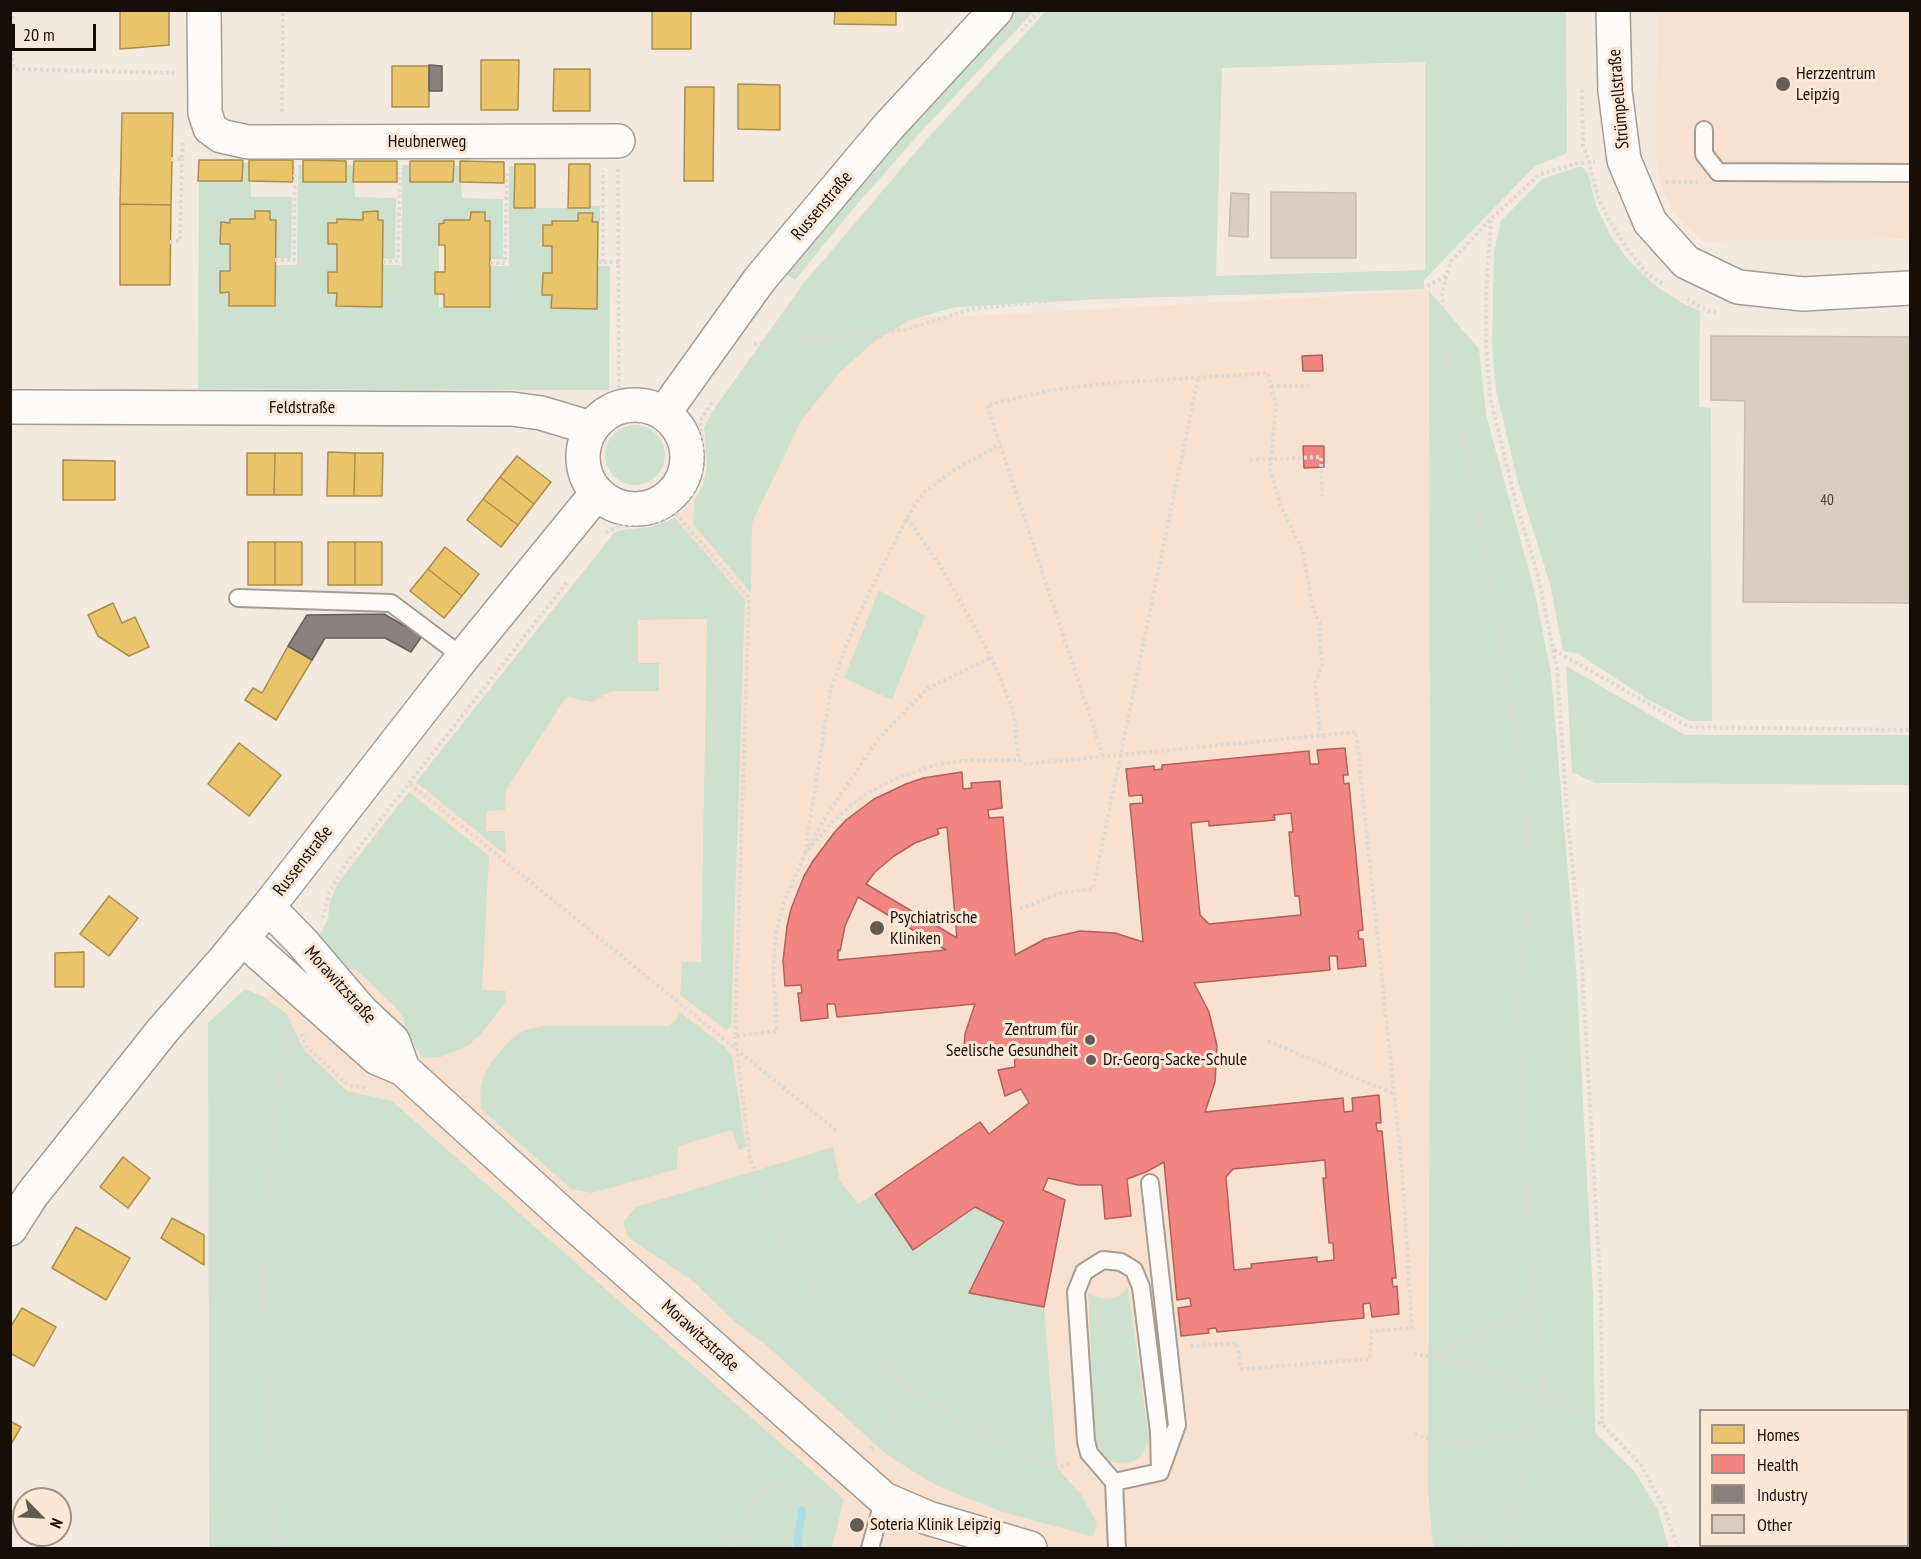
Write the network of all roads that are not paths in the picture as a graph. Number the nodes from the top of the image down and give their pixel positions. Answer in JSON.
{"nodes":[{"id":1,"x":204,"y":10,"type":"edge"},
{"id":2,"x":996,"y":10,"type":"edge"},
{"id":3,"x":1613,"y":10,"type":"edge"},
{"id":4,"x":1704,"y":130,"type":"dead end"},
{"id":5,"x":610,"y":152,"type":"road end"},
{"id":6,"x":1911,"y":173,"type":"edge"},
{"id":7,"x":1911,"y":288,"type":"edge"},
{"id":8,"x":10,"y":407,"type":"edge"},
{"id":9,"x":664,"y":413,"type":"junction"},
{"id":10,"x":591,"y":428,"type":"junction"},
{"id":11,"x":597,"y":493,"type":"junction"},
{"id":12,"x":238,"y":598,"type":"dead end"},
{"id":13,"x":463,"y":657,"type":"junction"},
{"id":14,"x":268,"y":907,"type":"junction"},
{"id":15,"x":242,"y":938,"type":"junction"},
{"id":16,"x":403,"y":1069,"type":"junction"},
{"id":17,"x":1150,"y":1182,"type":"dead end"},
{"id":18,"x":10,"y":1229,"type":"edge"},
{"id":19,"x":1160,"y":1472,"type":"junction"},
{"id":20,"x":1113,"y":1482,"type":"junction"},
{"id":21,"x":884,"y":1499,"type":"junction"},
{"id":22,"x":870,"y":1548,"type":"edge"},
{"id":23,"x":1030,"y":1548,"type":"edge"},
{"id":24,"x":1117,"y":1548,"type":"edge"}],
"edges":[{"from":1,"to":5,"type":"street","name":"Heubnerweg"},
{"from":2,"to":9,"type":"street","name":"Russenstraße"},
{"from":3,"to":7,"type":"street","name":"Strümpellstraße"},
{"from":4,"to":6,"type":"lane"},
{"from":8,"to":10,"type":"street","name":"Feldstraße"},
{"from":9,"to":10,"type":"street"},
{"from":9,"to":11,"type":"street"},
{"from":10,"to":11,"type":"street"},
{"from":11,"to":13,"type":"street","name":"Russenstraße"},
{"from":12,"to":13,"type":"lane"},
{"from":13,"to":14,"type":"street","name":"Russenstraße"},
{"from":14,"to":15,"type":"street","name":"Russenstraße"},
{"from":14,"to":16,"type":"street","name":"Morawitzstraße"},
{"from":15,"to":16,"type":"street","name":"Morawitzstraße"},
{"from":15,"to":18,"type":"street","name":"Russenstraße"},
{"from":16,"to":21,"type":"street","name":"Morawitzstraße"},
{"from":17,"to":19,"type":"lane"},
{"from":19,"to":20,"type":"lane"},
{"from":19,"to":20,"type":"lane"},
{"from":20,"to":24,"type":"lane"},
{"from":21,"to":22,"type":"lane"},
{"from":21,"to":23,"type":"street","name":"Morawitzstraße"}]}
